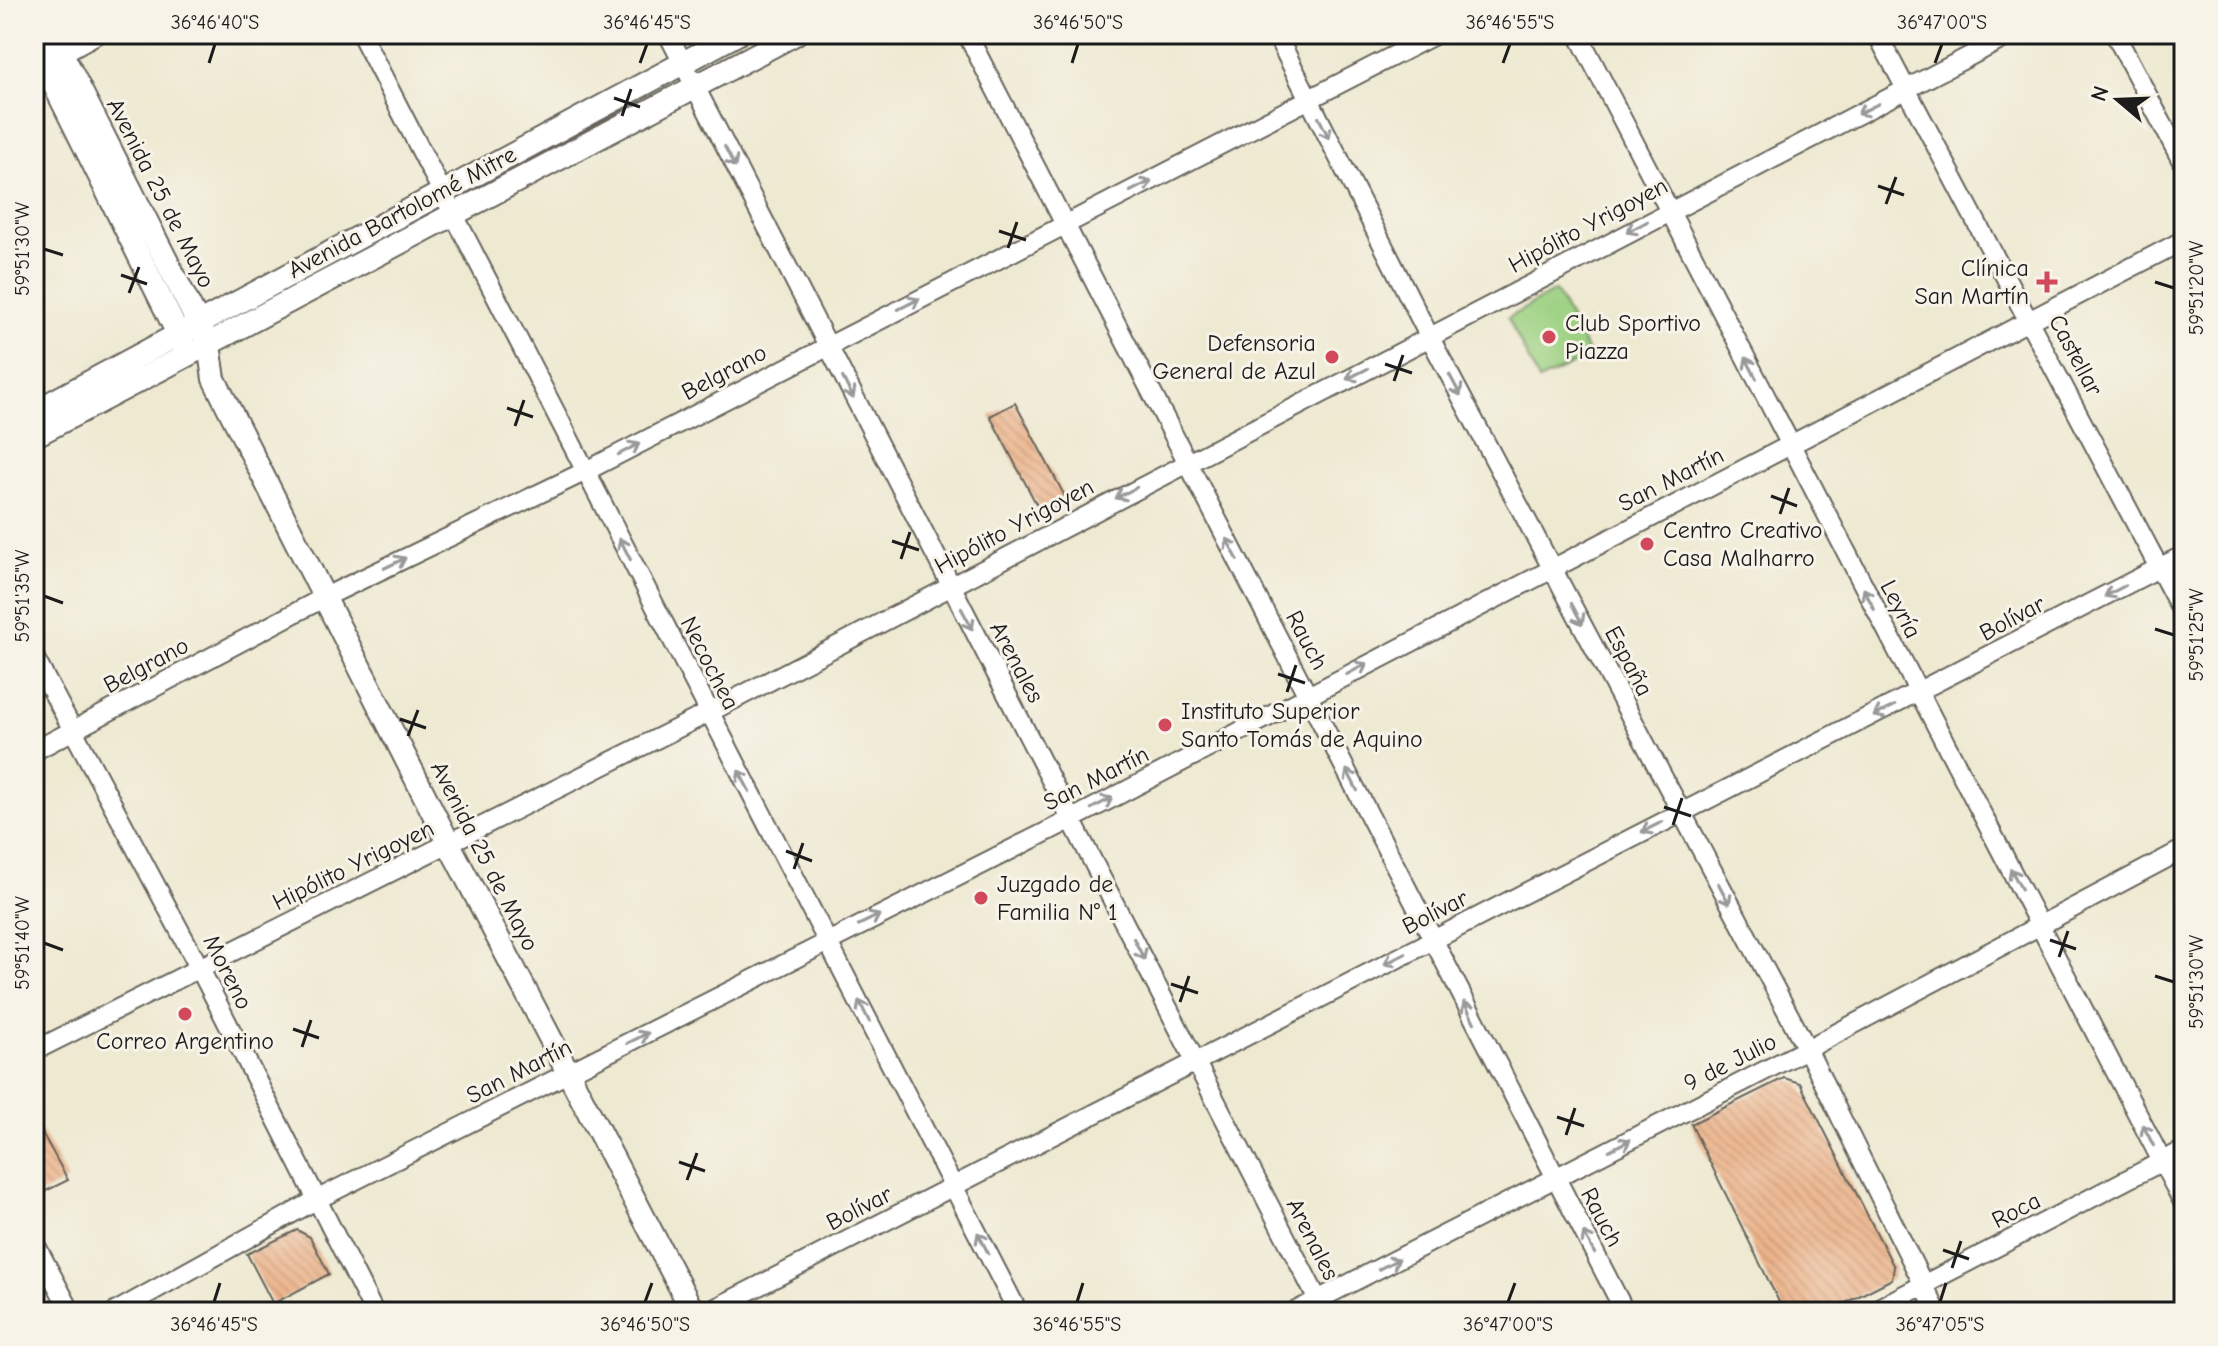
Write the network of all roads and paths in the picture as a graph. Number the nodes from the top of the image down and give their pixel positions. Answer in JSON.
{"nodes":[{"id":1,"x":97,"y":34,"type":"edge"},
{"id":2,"x":361,"y":34,"type":"edge"},
{"id":3,"x":668,"y":34,"type":"edge"},
{"id":4,"x":737,"y":34,"type":"edge"},
{"id":5,"x":795,"y":34,"type":"edge"},
{"id":6,"x":967,"y":34,"type":"edge"},
{"id":7,"x":1276,"y":34,"type":"edge"},
{"id":8,"x":1436,"y":34,"type":"edge"},
{"id":9,"x":1578,"y":34,"type":"edge"},
{"id":10,"x":1877,"y":34,"type":"edge"},
{"id":11,"x":2012,"y":34,"type":"edge"},
{"id":12,"x":2115,"y":34,"type":"edge"},
{"id":13,"x":45,"y":53,"type":"edge"},
{"id":14,"x":682,"y":63,"type":"junction"},
{"id":15,"x":694,"y":87,"type":"junction"},
{"id":16,"x":1906,"y":89,"type":"junction"},
{"id":17,"x":1310,"y":99,"type":"junction"},
{"id":18,"x":2184,"y":165,"type":"edge"},
{"id":19,"x":443,"y":193,"type":"junction"},
{"id":20,"x":1669,"y":210,"type":"junction"},
{"id":21,"x":454,"y":214,"type":"junction"},
{"id":22,"x":1064,"y":225,"type":"junction"},
{"id":23,"x":2184,"y":240,"type":"edge"},
{"id":24,"x":2031,"y":322,"type":"junction"},
{"id":25,"x":188,"y":329,"type":"junction"},
{"id":26,"x":1429,"y":336,"type":"junction"},
{"id":27,"x":827,"y":346,"type":"junction"},
{"id":28,"x":199,"y":350,"type":"junction"},
{"id":29,"x":34,"y":412,"type":"edge"},
{"id":30,"x":34,"y":436,"type":"edge"},
{"id":31,"x":1791,"y":445,"type":"junction"},
{"id":32,"x":1185,"y":462,"type":"junction"},
{"id":33,"x":586,"y":471,"type":"junction"},
{"id":34,"x":2184,"y":555,"type":"edge"},
{"id":35,"x":1552,"y":567,"type":"junction"},
{"id":36,"x":2159,"y":568,"type":"junction"},
{"id":37,"x":950,"y":587,"type":"junction"},
{"id":38,"x":325,"y":597,"type":"junction"},
{"id":39,"x":2184,"y":615,"type":"edge"},
{"id":40,"x":34,"y":657,"type":"edge"},
{"id":41,"x":1309,"y":694,"type":"junction"},
{"id":42,"x":1917,"y":694,"type":"junction"},
{"id":43,"x":708,"y":713,"type":"junction"},
{"id":44,"x":72,"y":731,"type":"junction"},
{"id":45,"x":34,"y":751,"type":"edge"},
{"id":46,"x":1680,"y":813,"type":"junction"},
{"id":47,"x":1072,"y":819,"type":"junction"},
{"id":48,"x":449,"y":844,"type":"junction"},
{"id":49,"x":2184,"y":849,"type":"edge"},
{"id":50,"x":2041,"y":926,"type":"junction"},
{"id":51,"x":828,"y":940,"type":"junction"},
{"id":52,"x":1432,"y":940,"type":"junction"},
{"id":53,"x":199,"y":967,"type":"junction"},
{"id":54,"x":1807,"y":1049,"type":"junction"},
{"id":55,"x":34,"y":1051,"type":"edge"},
{"id":56,"x":1196,"y":1062,"type":"junction"},
{"id":57,"x":568,"y":1074,"type":"junction"},
{"id":58,"x":2184,"y":1150,"type":"edge"},
{"id":59,"x":2161,"y":1162,"type":"junction"},
{"id":60,"x":1555,"y":1178,"type":"junction"},
{"id":61,"x":954,"y":1186,"type":"junction"},
{"id":62,"x":316,"y":1200,"type":"junction"},
{"id":63,"x":2184,"y":1204,"type":"edge"},
{"id":64,"x":34,"y":1242,"type":"edge"},
{"id":65,"x":1923,"y":1285,"type":"junction"},
{"id":66,"x":1321,"y":1306,"type":"edge"},
{"id":67,"x":71,"y":1312,"type":"edge"},
{"id":68,"x":115,"y":1312,"type":"edge"},
{"id":69,"x":374,"y":1312,"type":"edge"},
{"id":70,"x":693,"y":1312,"type":"edge"},
{"id":71,"x":708,"y":1312,"type":"edge"},
{"id":72,"x":1018,"y":1312,"type":"edge"},
{"id":73,"x":1294,"y":1312,"type":"edge"},
{"id":74,"x":1625,"y":1312,"type":"edge"},
{"id":75,"x":1871,"y":1312,"type":"edge"},
{"id":76,"x":1937,"y":1312,"type":"edge"}],
"edges":[{"from":1,"to":13,"type":"street"},
{"from":2,"to":19,"type":"street","name":"Necochea"},
{"from":3,"to":14,"type":"street","name":"Arenales"},
{"from":4,"to":14,"type":"main road","name":"Avenida Bartolomé Mitre"},
{"from":5,"to":15,"type":"main road","name":"Avenida Bartolomé Mitre"},
{"from":6,"to":22,"type":"street","name":"Rauch"},
{"from":7,"to":17,"type":"street","name":"España"},
{"from":8,"to":17,"type":"street","name":"Belgrano"},
{"from":9,"to":20,"type":"street","name":"Leyría"},
{"from":10,"to":16,"type":"street","name":"Castellar"},
{"from":11,"to":16,"type":"street","name":"Hipólito Yrigoyen"},
{"from":12,"to":18,"type":"street"},
{"from":13,"to":25,"type":"main road","name":"Avenida 25 de Mayo"},
{"from":14,"to":15,"type":"street","name":"Arenales"},
{"from":14,"to":19,"type":"main road","name":"Avenida Bartolomé Mitre"},
{"from":15,"to":21,"type":"main road","name":"Avenida Bartolomé Mitre"},
{"from":15,"to":27,"type":"street","name":"Arenales","one_way":true},
{"from":16,"to":20,"type":"street","name":"Hipólito Yrigoyen","one_way":true},
{"from":16,"to":24,"type":"street","name":"Castellar"},
{"from":22,"to":17,"type":"street","name":"Belgrano","one_way":true},
{"from":17,"to":26,"type":"street","name":"España","one_way":true},
{"from":19,"to":21,"type":"street","name":"Necochea"},
{"from":19,"to":25,"type":"main road","name":"Avenida Bartolomé Mitre"},
{"from":20,"to":26,"type":"street","name":"Hipólito Yrigoyen","one_way":true},
{"from":31,"to":20,"type":"street","name":"Leyría","one_way":true},
{"from":21,"to":28,"type":"main road","name":"Avenida Bartolomé Mitre"},
{"from":21,"to":33,"type":"street","name":"Necochea"},
{"from":27,"to":22,"type":"street","name":"Belgrano","one_way":true},
{"from":22,"to":32,"type":"street","name":"Rauch"},
{"from":23,"to":24,"type":"street","name":"San Martín"},
{"from":24,"to":31,"type":"street","name":"San Martín"},
{"from":24,"to":36,"type":"street","name":"Castellar"},
{"from":25,"to":28,"type":"main road","name":"Avenida 25 de Mayo"},
{"from":25,"to":29,"type":"main road","name":"Avenida Bartolomé Mitre"},
{"from":26,"to":32,"type":"street","name":"Hipólito Yrigoyen","one_way":true},
{"from":26,"to":35,"type":"street","name":"España","one_way":true},
{"from":33,"to":27,"type":"street","name":"Belgrano","one_way":true},
{"from":27,"to":37,"type":"street","name":"Arenales","one_way":true},
{"from":28,"to":30,"type":"main road","name":"Avenida Bartolomé Mitre"},
{"from":28,"to":38,"type":"main road","name":"Avenida 25 de Mayo"},
{"from":31,"to":35,"type":"street","name":"San Martín"},
{"from":42,"to":31,"type":"street","name":"Leyría","one_way":true},
{"from":32,"to":37,"type":"street","name":"Hipólito Yrigoyen","one_way":true},
{"from":41,"to":32,"type":"street","name":"Rauch","one_way":true},
{"from":38,"to":33,"type":"street","name":"Belgrano","one_way":true},
{"from":43,"to":33,"type":"street","name":"Necochea","one_way":true},
{"from":34,"to":36,"type":"street","name":"Bolívar"},
{"from":41,"to":35,"type":"street","name":"San Martín","one_way":true},
{"from":35,"to":46,"type":"street","name":"España","one_way":true},
{"from":36,"to":39,"type":"street","name":"Castellar"},
{"from":36,"to":42,"type":"street","name":"Bolívar","one_way":true},
{"from":37,"to":43,"type":"street","name":"Hipólito Yrigoyen"},
{"from":37,"to":47,"type":"street","name":"Arenales","one_way":true},
{"from":38,"to":44,"type":"street","name":"Belgrano"},
{"from":38,"to":48,"type":"main road","name":"Avenida 25 de Mayo"},
{"from":40,"to":44,"type":"street","name":"Moreno"},
{"from":47,"to":41,"type":"street","name":"San Martín","one_way":true},
{"from":52,"to":41,"type":"street","name":"Rauch","one_way":true},
{"from":42,"to":46,"type":"street","name":"Bolívar","one_way":true},
{"from":50,"to":42,"type":"street","name":"Leyría","one_way":true},
{"from":43,"to":48,"type":"street","name":"Hipólito Yrigoyen"},
{"from":51,"to":43,"type":"street","name":"Necochea","one_way":true},
{"from":44,"to":45,"type":"street","name":"Belgrano"},
{"from":44,"to":53,"type":"street","name":"Moreno"},
{"from":46,"to":52,"type":"street","name":"Bolívar","one_way":true},
{"from":46,"to":54,"type":"street","name":"España","one_way":true},
{"from":51,"to":47,"type":"street","name":"San Martín","one_way":true},
{"from":47,"to":56,"type":"street","name":"Arenales","one_way":true},
{"from":48,"to":53,"type":"street","name":"Hipólito Yrigoyen"},
{"from":48,"to":57,"type":"main road","name":"Avenida 25 de Mayo"},
{"from":49,"to":50,"type":"street","name":"9 de Julio"},
{"from":50,"to":54,"type":"street","name":"9 de Julio"},
{"from":59,"to":50,"type":"street","name":"Leyría","one_way":true},
{"from":57,"to":51,"type":"street","name":"San Martín","one_way":true},
{"from":61,"to":51,"type":"street","name":"Necochea","one_way":true},
{"from":52,"to":56,"type":"street","name":"Bolívar","one_way":true},
{"from":60,"to":52,"type":"street","name":"Rauch","one_way":true},
{"from":53,"to":55,"type":"street","name":"Hipólito Yrigoyen"},
{"from":53,"to":62,"type":"street","name":"Moreno"},
{"from":60,"to":54,"type":"street","name":"9 de Julio","one_way":true},
{"from":54,"to":65,"type":"street","name":"España"},
{"from":56,"to":61,"type":"street","name":"Bolívar"},
{"from":56,"to":66,"type":"street","name":"Arenales"},
{"from":57,"to":62,"type":"street","name":"San Martín"},
{"from":57,"to":70,"type":"main road","name":"Avenida 25 de Mayo"},
{"from":58,"to":59,"type":"street","name":"Roca"},
{"from":59,"to":63,"type":"street","name":"Leyría"},
{"from":59,"to":65,"type":"street","name":"Roca"},
{"from":66,"to":60,"type":"street","name":"9 de Julio","one_way":true},
{"from":74,"to":60,"type":"street","name":"Rauch","one_way":true},
{"from":61,"to":71,"type":"street","name":"Bolívar"},
{"from":72,"to":61,"type":"street","name":"Necochea","one_way":true},
{"from":62,"to":68,"type":"street","name":"San Martín"},
{"from":62,"to":69,"type":"street","name":"Moreno"},
{"from":64,"to":67,"type":"street"},
{"from":65,"to":75,"type":"street","name":"Roca"},
{"from":65,"to":76,"type":"street","name":"España"},
{"from":66,"to":73,"type":"street","name":"9 de Julio"}]}
